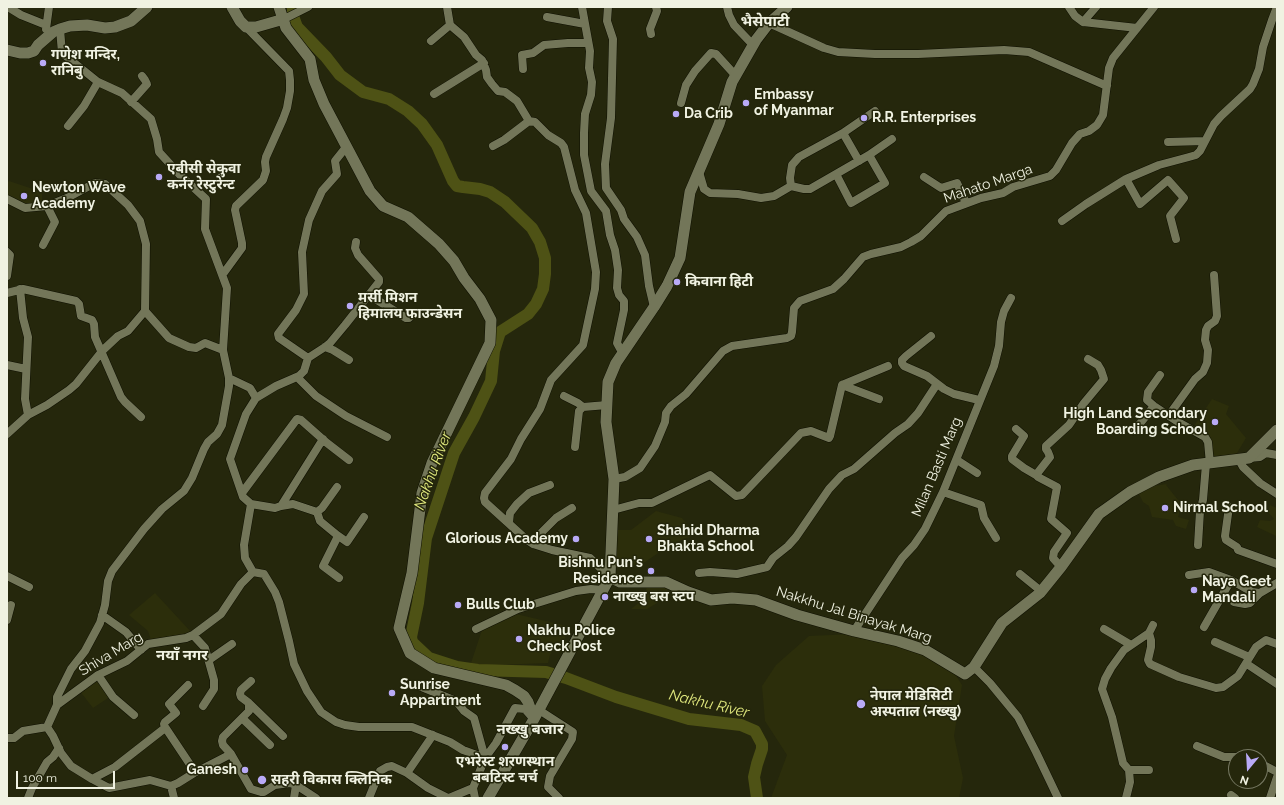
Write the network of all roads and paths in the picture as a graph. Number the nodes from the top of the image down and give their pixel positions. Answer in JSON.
{"nodes":[{"id":1,"x":8,"y":7,"type":"edge"},
{"id":2,"x":49,"y":7,"type":"edge"},
{"id":3,"x":147,"y":7,"type":"edge"},
{"id":4,"x":232,"y":7,"type":"edge"},
{"id":5,"x":279,"y":7,"type":"edge"},
{"id":6,"x":447,"y":7,"type":"edge"},
{"id":7,"x":582,"y":7,"type":"edge"},
{"id":8,"x":608,"y":7,"type":"edge"},
{"id":9,"x":656,"y":7,"type":"edge"},
{"id":10,"x":727,"y":7,"type":"edge"},
{"id":11,"x":787,"y":7,"type":"edge"},
{"id":12,"x":1069,"y":7,"type":"edge"},
{"id":13,"x":1096,"y":7,"type":"edge"},
{"id":14,"x":1154,"y":7,"type":"edge"},
{"id":15,"x":1277,"y":7,"type":"edge"},
{"id":16,"x":306,"y":8,"type":"edge"},
{"id":17,"x":775,"y":15,"type":"edge"},
{"id":18,"x":547,"y":17,"type":"dead end"},
{"id":19,"x":286,"y":18,"type":"junction"},
{"id":20,"x":1083,"y":22,"type":"junction"},
{"id":21,"x":585,"y":24,"type":"junction"},
{"id":22,"x":46,"y":25,"type":"junction"},
{"id":23,"x":450,"y":25,"type":"junction"},
{"id":24,"x":246,"y":27,"type":"junction"},
{"id":25,"x":1137,"y":28,"type":"junction"},
{"id":26,"x":60,"y":29,"type":"junction"},
{"id":27,"x":651,"y":34,"type":"dead end"},
{"id":28,"x":47,"y":38,"type":"junction"},
{"id":29,"x":431,"y":41,"type":"dead end"},
{"id":30,"x":588,"y":43,"type":"junction"},
{"id":31,"x":753,"y":45,"type":"junction"},
{"id":32,"x":7,"y":50,"type":"edge"},
{"id":33,"x":484,"y":63,"type":"junction"},
{"id":34,"x":523,"y":69,"type":"dead end"},
{"id":35,"x":142,"y":76,"type":"dead end"},
{"id":36,"x":736,"y":76,"type":"junction"},
{"id":37,"x":98,"y":82,"type":"junction"},
{"id":38,"x":1107,"y":86,"type":"junction"},
{"id":39,"x":434,"y":94,"type":"dead end"},
{"id":40,"x":131,"y":102,"type":"junction"},
{"id":41,"x":682,"y":103,"type":"dead end"},
{"id":42,"x":875,"y":111,"type":"dead end"},
{"id":43,"x":529,"y":120,"type":"junction"},
{"id":44,"x":68,"y":126,"type":"dead end"},
{"id":45,"x":843,"y":133,"type":"junction"},
{"id":46,"x":892,"y":139,"type":"dead end"},
{"id":47,"x":1205,"y":141,"type":"junction"},
{"id":48,"x":1168,"y":142,"type":"dead end"},
{"id":49,"x":347,"y":146,"type":"junction"},
{"id":50,"x":493,"y":146,"type":"dead end"},
{"id":51,"x":869,"y":155,"type":"junction"},
{"id":52,"x":859,"y":161,"type":"junction"},
{"id":53,"x":699,"y":172,"type":"junction"},
{"id":54,"x":836,"y":174,"type":"junction"},
{"id":55,"x":924,"y":177,"type":"dead end"},
{"id":56,"x":1126,"y":179,"type":"junction"},
{"id":57,"x":791,"y":186,"type":"junction"},
{"id":58,"x":7,"y":199,"type":"edge"},
{"id":59,"x":966,"y":203,"type":"junction"},
{"id":60,"x":47,"y":206,"type":"junction"},
{"id":61,"x":1062,"y":221,"type":"dead end"},
{"id":62,"x":1176,"y":239,"type":"dead end"},
{"id":63,"x":356,"y":242,"type":"dead end"},
{"id":64,"x":43,"y":245,"type":"dead end"},
{"id":65,"x":7,"y":252,"type":"edge"},
{"id":66,"x":222,"y":274,"type":"junction"},
{"id":67,"x":1214,"y":274,"type":"dead end"},
{"id":68,"x":7,"y":276,"type":"edge"},
{"id":69,"x":20,"y":289,"type":"junction"},
{"id":70,"x":7,"y":293,"type":"edge"},
{"id":71,"x":369,"y":295,"type":"junction"},
{"id":72,"x":1011,"y":298,"type":"dead end"},
{"id":73,"x":654,"y":307,"type":"junction"},
{"id":74,"x":145,"y":311,"type":"junction"},
{"id":75,"x":413,"y":314,"type":"dead end"},
{"id":76,"x":931,"y":336,"type":"dead end"},
{"id":77,"x":325,"y":347,"type":"junction"},
{"id":78,"x":223,"y":350,"type":"junction"},
{"id":79,"x":101,"y":353,"type":"junction"},
{"id":80,"x":623,"y":354,"type":"junction"},
{"id":81,"x":308,"y":358,"type":"junction"},
{"id":82,"x":1088,"y":359,"type":"dead end"},
{"id":83,"x":349,"y":360,"type":"dead end"},
{"id":84,"x":7,"y":365,"type":"edge"},
{"id":85,"x":888,"y":366,"type":"dead end"},
{"id":86,"x":26,"y":369,"type":"junction"},
{"id":87,"x":1160,"y":375,"type":"dead end"},
{"id":88,"x":297,"y":377,"type":"junction"},
{"id":89,"x":229,"y":378,"type":"junction"},
{"id":90,"x":938,"y":384,"type":"junction"},
{"id":91,"x":842,"y":385,"type":"junction"},
{"id":92,"x":564,"y":396,"type":"dead end"},
{"id":93,"x":256,"y":398,"type":"junction"},
{"id":94,"x":879,"y":399,"type":"dead end"},
{"id":95,"x":979,"y":400,"type":"junction"},
{"id":96,"x":607,"y":405,"type":"junction"},
{"id":97,"x":1154,"y":406,"type":"junction"},
{"id":98,"x":583,"y":407,"type":"junction"},
{"id":99,"x":28,"y":415,"type":"junction"},
{"id":100,"x":1169,"y":415,"type":"junction"},
{"id":101,"x":141,"y":417,"type":"dead end"},
{"id":102,"x":1016,"y":429,"type":"dead end"},
{"id":103,"x":1277,"y":430,"type":"edge"},
{"id":104,"x":1134,"y":431,"type":"dead end"},
{"id":105,"x":7,"y":434,"type":"edge"},
{"id":106,"x":386,"y":437,"type":"dead end"},
{"id":107,"x":323,"y":439,"type":"junction"},
{"id":108,"x":575,"y":447,"type":"dead end"},
{"id":109,"x":1277,"y":454,"type":"edge"},
{"id":110,"x":1244,"y":459,"type":"junction"},
{"id":111,"x":349,"y":460,"type":"dead end"},
{"id":112,"x":957,"y":460,"type":"junction"},
{"id":113,"x":1208,"y":464,"type":"junction"},
{"id":114,"x":977,"y":473,"type":"dead end"},
{"id":115,"x":1036,"y":474,"type":"junction"},
{"id":116,"x":614,"y":479,"type":"junction"},
{"id":117,"x":550,"y":485,"type":"dead end"},
{"id":118,"x":337,"y":487,"type":"dead end"},
{"id":119,"x":943,"y":492,"type":"junction"},
{"id":120,"x":242,"y":493,"type":"junction"},
{"id":121,"x":1277,"y":494,"type":"edge"},
{"id":122,"x":251,"y":504,"type":"junction"},
{"id":123,"x":281,"y":506,"type":"junction"},
{"id":124,"x":1229,"y":507,"type":"dead end"},
{"id":125,"x":572,"y":508,"type":"dead end"},
{"id":126,"x":613,"y":510,"type":"junction"},
{"id":127,"x":317,"y":512,"type":"junction"},
{"id":128,"x":364,"y":517,"type":"dead end"},
{"id":129,"x":509,"y":522,"type":"junction"},
{"id":130,"x":337,"y":535,"type":"junction"},
{"id":131,"x":996,"y":538,"type":"dead end"},
{"id":132,"x":533,"y":544,"type":"junction"},
{"id":133,"x":1198,"y":546,"type":"dead end"},
{"id":134,"x":1277,"y":564,"type":"edge"},
{"id":135,"x":1061,"y":567,"type":"junction"},
{"id":136,"x":253,"y":572,"type":"junction"},
{"id":137,"x":699,"y":573,"type":"dead end"},
{"id":138,"x":1020,"y":574,"type":"dead end"},
{"id":139,"x":1189,"y":575,"type":"dead end"},
{"id":140,"x":7,"y":576,"type":"edge"},
{"id":141,"x":610,"y":577,"type":"junction"},
{"id":142,"x":339,"y":578,"type":"dead end"},
{"id":143,"x":1231,"y":580,"type":"junction"},
{"id":144,"x":1277,"y":583,"type":"edge"},
{"id":145,"x":28,"y":587,"type":"dead end"},
{"id":146,"x":603,"y":590,"type":"junction"},
{"id":147,"x":1041,"y":591,"type":"junction"},
{"id":148,"x":1260,"y":593,"type":"junction"},
{"id":149,"x":1234,"y":602,"type":"dead end"},
{"id":150,"x":10,"y":605,"type":"dead end"},
{"id":151,"x":102,"y":615,"type":"junction"},
{"id":152,"x":7,"y":620,"type":"edge"},
{"id":153,"x":1153,"y":625,"type":"dead end"},
{"id":154,"x":1204,"y":627,"type":"dead end"},
{"id":155,"x":476,"y":629,"type":"dead end"},
{"id":156,"x":1104,"y":629,"type":"dead end"},
{"id":157,"x":854,"y":631,"type":"junction"},
{"id":158,"x":1149,"y":633,"type":"junction"},
{"id":159,"x":193,"y":635,"type":"junction"},
{"id":160,"x":1215,"y":642,"type":"dead end"},
{"id":161,"x":232,"y":644,"type":"dead end"},
{"id":162,"x":1277,"y":644,"type":"edge"},
{"id":163,"x":1132,"y":645,"type":"junction"},
{"id":164,"x":141,"y":650,"type":"junction"},
{"id":165,"x":209,"y":660,"type":"junction"},
{"id":166,"x":1248,"y":661,"type":"junction"},
{"id":167,"x":974,"y":666,"type":"junction"},
{"id":168,"x":98,"y":675,"type":"junction"},
{"id":169,"x":251,"y":681,"type":"dead end"},
{"id":170,"x":188,"y":684,"type":"dead end"},
{"id":171,"x":1277,"y":684,"type":"edge"},
{"id":172,"x":419,"y":686,"type":"dead end"},
{"id":173,"x":249,"y":703,"type":"junction"},
{"id":174,"x":57,"y":705,"type":"junction"},
{"id":175,"x":203,"y":706,"type":"dead end"},
{"id":176,"x":134,"y":714,"type":"dead end"},
{"id":177,"x":536,"y":714,"type":"junction"},
{"id":178,"x":242,"y":718,"type":"junction"},
{"id":179,"x":47,"y":727,"type":"junction"},
{"id":180,"x":165,"y":728,"type":"junction"},
{"id":181,"x":433,"y":735,"type":"junction"},
{"id":182,"x":283,"y":736,"type":"dead end"},
{"id":183,"x":7,"y":738,"type":"edge"},
{"id":184,"x":270,"y":745,"type":"dead end"},
{"id":185,"x":1197,"y":746,"type":"dead end"},
{"id":186,"x":59,"y":748,"type":"junction"},
{"id":187,"x":231,"y":754,"type":"junction"},
{"id":188,"x":1228,"y":757,"type":"edge"},
{"id":189,"x":485,"y":758,"type":"junction"},
{"id":190,"x":1268,"y":767,"type":"edge"},
{"id":191,"x":1129,"y":770,"type":"junction"},
{"id":192,"x":1150,"y":770,"type":"dead end"},
{"id":193,"x":195,"y":772,"type":"junction"},
{"id":194,"x":1277,"y":772,"type":"edge"},
{"id":195,"x":407,"y":773,"type":"junction"},
{"id":196,"x":1277,"y":778,"type":"edge"},
{"id":197,"x":92,"y":780,"type":"junction"},
{"id":198,"x":296,"y":785,"type":"junction"},
{"id":199,"x":171,"y":786,"type":"junction"},
{"id":200,"x":473,"y":788,"type":"junction"},
{"id":201,"x":1273,"y":794,"type":"edge"},
{"id":202,"x":491,"y":797,"type":"edge"},
{"id":203,"x":28,"y":798,"type":"edge"},
{"id":204,"x":174,"y":798,"type":"edge"},
{"id":205,"x":294,"y":798,"type":"edge"},
{"id":206,"x":316,"y":798,"type":"edge"},
{"id":207,"x":369,"y":798,"type":"edge"},
{"id":208,"x":449,"y":798,"type":"edge"},
{"id":209,"x":475,"y":798,"type":"edge"},
{"id":210,"x":559,"y":798,"type":"edge"},
{"id":211,"x":1058,"y":798,"type":"edge"},
{"id":212,"x":1126,"y":798,"type":"edge"}],
"edges":[{"from":1,"to":22,"type":"street"},
{"from":2,"to":22,"type":"street"},
{"from":3,"to":26,"type":"street"},
{"from":4,"to":24,"type":"street"},
{"from":5,"to":19,"type":"street"},
{"from":6,"to":23,"type":"street"},
{"from":7,"to":21,"type":"street"},
{"from":8,"to":73,"type":"street"},
{"from":9,"to":27,"type":"street"},
{"from":10,"to":31,"type":"street"},
{"from":11,"to":17,"type":"street"},
{"from":12,"to":20,"type":"street"},
{"from":13,"to":20,"type":"street"},
{"from":14,"to":25,"type":"street","name":"Mahato Marga"},
{"from":15,"to":47,"type":"street"},
{"from":16,"to":19,"type":"street"},
{"from":17,"to":31,"type":"street"},
{"from":17,"to":38,"type":"street"},
{"from":18,"to":21,"type":"street"},
{"from":19,"to":24,"type":"street"},
{"from":19,"to":49,"type":"street"},
{"from":20,"to":25,"type":"street"},
{"from":21,"to":30,"type":"street"},
{"from":22,"to":28,"type":"street"},
{"from":23,"to":29,"type":"street"},
{"from":23,"to":33,"type":"street"},
{"from":24,"to":66,"type":"street"},
{"from":25,"to":38,"type":"street","name":"Mahato Marga"},
{"from":26,"to":28,"type":"street"},
{"from":26,"to":37,"type":"street"},
{"from":28,"to":32,"type":"street"},
{"from":30,"to":34,"type":"street"},
{"from":30,"to":80,"type":"street"},
{"from":31,"to":36,"type":"street"},
{"from":33,"to":39,"type":"street"},
{"from":33,"to":43,"type":"street"},
{"from":35,"to":40,"type":"street"},
{"from":36,"to":41,"type":"street"},
{"from":36,"to":53,"type":"street"},
{"from":37,"to":40,"type":"street"},
{"from":37,"to":44,"type":"street"},
{"from":38,"to":59,"type":"street","name":"Mahato Marga"},
{"from":40,"to":66,"type":"street"},
{"from":42,"to":45,"type":"street"},
{"from":43,"to":50,"type":"street"},
{"from":43,"to":129,"type":"street"},
{"from":45,"to":52,"type":"street"},
{"from":45,"to":57,"type":"street"},
{"from":46,"to":51,"type":"street"},
{"from":47,"to":48,"type":"street"},
{"from":47,"to":56,"type":"street"},
{"from":49,"to":81,"type":"street"},
{"from":49,"to":177,"type":"street"},
{"from":51,"to":52,"type":"street"},
{"from":51,"to":54,"type":"street"},
{"from":52,"to":54,"type":"street"},
{"from":53,"to":57,"type":"street"},
{"from":53,"to":73,"type":"street"},
{"from":54,"to":57,"type":"street"},
{"from":55,"to":59,"type":"street"},
{"from":56,"to":61,"type":"street"},
{"from":56,"to":62,"type":"street"},
{"from":58,"to":60,"type":"street"},
{"from":59,"to":116,"type":"street","name":"Mahato Marga"},
{"from":60,"to":64,"type":"street"},
{"from":60,"to":74,"type":"street"},
{"from":63,"to":71,"type":"street"},
{"from":65,"to":68,"type":"street"},
{"from":66,"to":78,"type":"street"},
{"from":67,"to":100,"type":"street"},
{"from":69,"to":70,"type":"street"},
{"from":69,"to":79,"type":"street"},
{"from":69,"to":86,"type":"street"},
{"from":71,"to":75,"type":"street"},
{"from":71,"to":77,"type":"street"},
{"from":72,"to":95,"type":"street","name":"Milan Basti Marg"},
{"from":73,"to":80,"type":"street"},
{"from":74,"to":78,"type":"street"},
{"from":74,"to":79,"type":"street"},
{"from":76,"to":90,"type":"street"},
{"from":77,"to":81,"type":"street"},
{"from":77,"to":83,"type":"street"},
{"from":78,"to":89,"type":"street"},
{"from":79,"to":99,"type":"street"},
{"from":79,"to":101,"type":"street"},
{"from":80,"to":96,"type":"street"},
{"from":81,"to":88,"type":"street"},
{"from":82,"to":115,"type":"street"},
{"from":84,"to":86,"type":"street"},
{"from":85,"to":91,"type":"street"},
{"from":86,"to":99,"type":"street"},
{"from":87,"to":97,"type":"street"},
{"from":88,"to":93,"type":"street"},
{"from":88,"to":106,"type":"street"},
{"from":89,"to":93,"type":"street"},
{"from":89,"to":151,"type":"street"},
{"from":90,"to":95,"type":"street"},
{"from":90,"to":137,"type":"street"},
{"from":91,"to":94,"type":"street"},
{"from":91,"to":126,"type":"street"},
{"from":92,"to":98,"type":"street"},
{"from":93,"to":120,"type":"street"},
{"from":95,"to":112,"type":"street","name":"Milan Basti Marg"},
{"from":96,"to":98,"type":"street"},
{"from":96,"to":116,"type":"street"},
{"from":97,"to":100,"type":"street"},
{"from":97,"to":104,"type":"street"},
{"from":98,"to":108,"type":"street"},
{"from":99,"to":105,"type":"street"},
{"from":100,"to":113,"type":"street"},
{"from":102,"to":115,"type":"street"},
{"from":103,"to":110,"type":"street"},
{"from":107,"to":111,"type":"street"},
{"from":107,"to":120,"type":"street"},
{"from":107,"to":123,"type":"street"},
{"from":109,"to":110,"type":"street"},
{"from":110,"to":113,"type":"street"},
{"from":110,"to":121,"type":"street"},
{"from":112,"to":114,"type":"street"},
{"from":112,"to":119,"type":"street","name":"Milan Basti Marg"},
{"from":113,"to":133,"type":"street"},
{"from":113,"to":135,"type":"street"},
{"from":115,"to":135,"type":"street"},
{"from":116,"to":126,"type":"street"},
{"from":117,"to":129,"type":"street"},
{"from":118,"to":127,"type":"street"},
{"from":119,"to":131,"type":"street"},
{"from":119,"to":157,"type":"street","name":"Milan Basti Marg"},
{"from":120,"to":122,"type":"street"},
{"from":122,"to":123,"type":"street"},
{"from":122,"to":136,"type":"street"},
{"from":123,"to":127,"type":"street"},
{"from":124,"to":134,"type":"street"},
{"from":125,"to":132,"type":"street"},
{"from":126,"to":141,"type":"street"},
{"from":127,"to":130,"type":"street"},
{"from":128,"to":130,"type":"street"},
{"from":129,"to":132,"type":"street"},
{"from":130,"to":142,"type":"street"},
{"from":132,"to":141,"type":"street"},
{"from":135,"to":147,"type":"street"},
{"from":136,"to":159,"type":"street","name":"Shiva Marg"},
{"from":136,"to":181,"type":"street"},
{"from":138,"to":147,"type":"street"},
{"from":139,"to":143,"type":"street"},
{"from":140,"to":145,"type":"street"},
{"from":141,"to":146,"type":"street"},
{"from":141,"to":157,"type":"street","name":"Nakkhu Jal Binayak Marg"},
{"from":143,"to":148,"type":"street"},
{"from":143,"to":154,"type":"street"},
{"from":144,"to":148,"type":"street"},
{"from":146,"to":155,"type":"street"},
{"from":146,"to":177,"type":"street"},
{"from":147,"to":167,"type":"street"},
{"from":148,"to":149,"type":"street"},
{"from":150,"to":152,"type":"street"},
{"from":151,"to":164,"type":"street"},
{"from":151,"to":174,"type":"street"},
{"from":153,"to":158,"type":"street"},
{"from":156,"to":163,"type":"street"},
{"from":157,"to":167,"type":"street","name":"Nakkhu Jal Binayak Marg"},
{"from":158,"to":163,"type":"street"},
{"from":158,"to":166,"type":"street"},
{"from":159,"to":164,"type":"street","name":"Shiva Marg"},
{"from":159,"to":165,"type":"street"},
{"from":160,"to":166,"type":"street"},
{"from":161,"to":165,"type":"street"},
{"from":162,"to":166,"type":"street"},
{"from":163,"to":191,"type":"street"},
{"from":164,"to":168,"type":"street","name":"Shiva Marg"},
{"from":165,"to":175,"type":"street"},
{"from":166,"to":171,"type":"street"},
{"from":167,"to":211,"type":"street"},
{"from":168,"to":174,"type":"street","name":"Shiva Marg"},
{"from":168,"to":176,"type":"street"},
{"from":169,"to":173,"type":"street"},
{"from":170,"to":180,"type":"street"},
{"from":172,"to":189,"type":"street"},
{"from":173,"to":178,"type":"street"},
{"from":173,"to":182,"type":"street"},
{"from":174,"to":179,"type":"street"},
{"from":177,"to":189,"type":"street"},
{"from":177,"to":202,"type":"street"},
{"from":177,"to":210,"type":"street"},
{"from":178,"to":184,"type":"street"},
{"from":178,"to":187,"type":"street"},
{"from":179,"to":183,"type":"street"},
{"from":179,"to":186,"type":"street"},
{"from":180,"to":193,"type":"street"},
{"from":180,"to":197,"type":"street"},
{"from":181,"to":189,"type":"street"},
{"from":181,"to":195,"type":"street"},
{"from":185,"to":188,"type":"street"},
{"from":186,"to":197,"type":"street"},
{"from":186,"to":203,"type":"street"},
{"from":187,"to":193,"type":"street"},
{"from":187,"to":198,"type":"street"},
{"from":189,"to":200,"type":"street"},
{"from":190,"to":194,"type":"street"},
{"from":191,"to":192,"type":"street"},
{"from":191,"to":212,"type":"street"},
{"from":193,"to":199,"type":"street"},
{"from":195,"to":207,"type":"street"},
{"from":195,"to":208,"type":"street"},
{"from":196,"to":201,"type":"street"},
{"from":197,"to":199,"type":"street"},
{"from":198,"to":205,"type":"street"},
{"from":198,"to":206,"type":"street"},
{"from":199,"to":204,"type":"street"},
{"from":200,"to":208,"type":"street"},
{"from":200,"to":209,"type":"street"}]}
